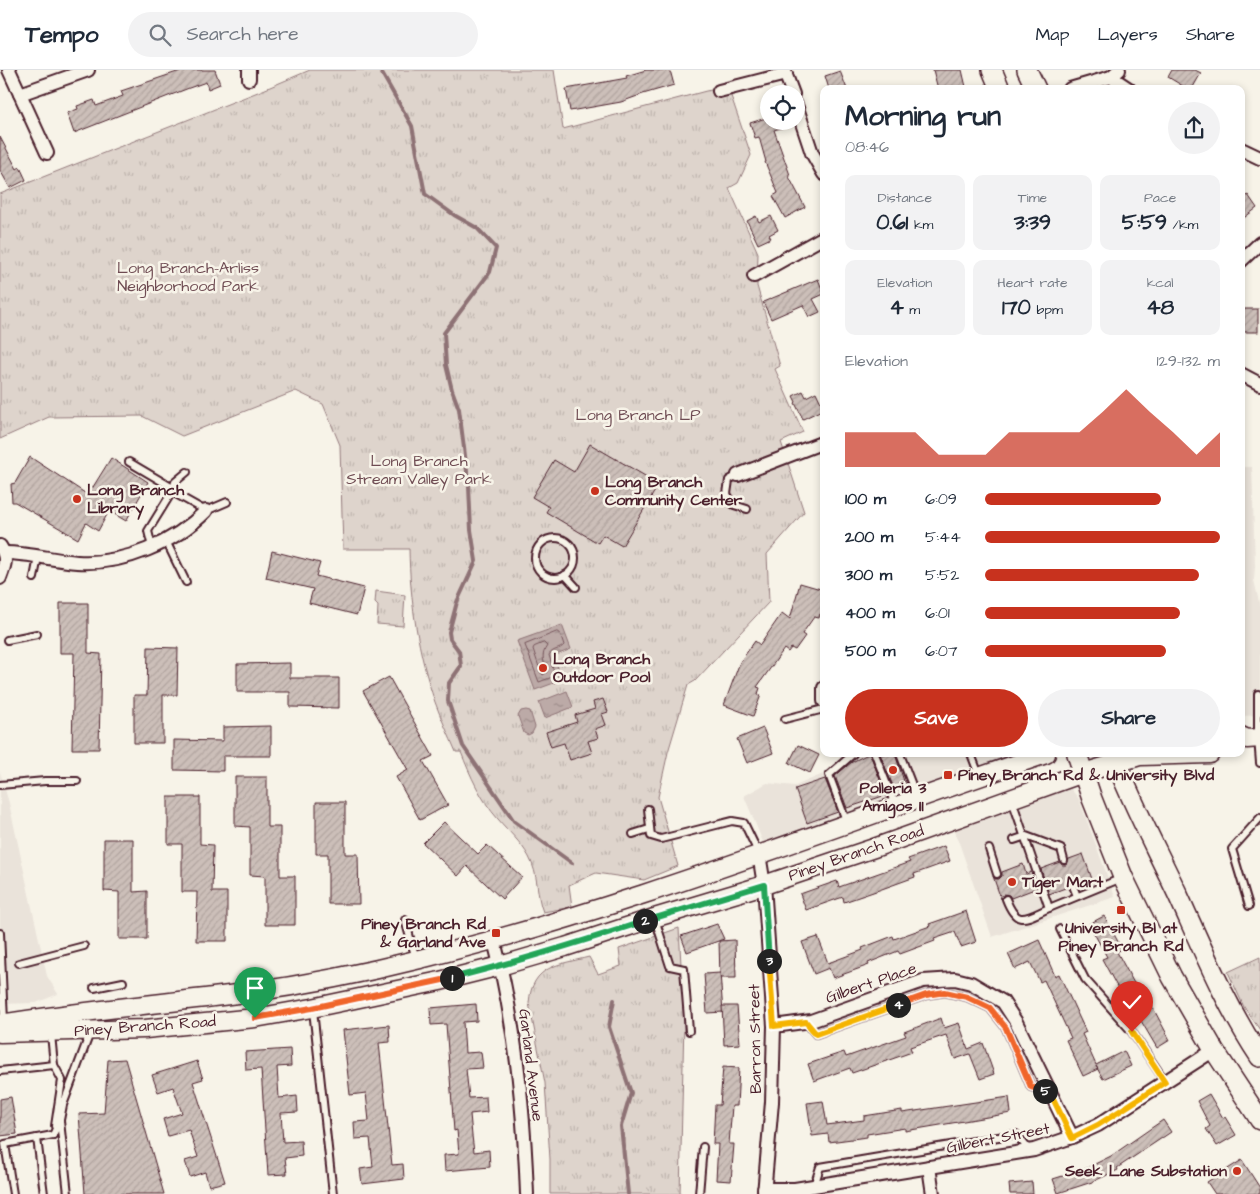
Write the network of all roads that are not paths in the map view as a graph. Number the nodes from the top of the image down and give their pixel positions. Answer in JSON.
{"nodes":[{"id":1,"x":9,"y":70,"type":"edge"},
{"id":2,"x":88,"y":70,"type":"edge"},
{"id":3,"x":992,"y":70,"type":"edge"},
{"id":4,"x":1027,"y":70,"type":"edge"},
{"id":5,"x":785,"y":72,"type":"edge"},
{"id":6,"x":1115,"y":73,"type":"edge"},
{"id":7,"x":789,"y":85,"type":"edge"},
{"id":8,"x":998,"y":85,"type":"edge"},
{"id":9,"x":1034,"y":85,"type":"edge"},
{"id":10,"x":1081,"y":85,"type":"edge"},
{"id":11,"x":1126,"y":85,"type":"edge"},
{"id":12,"x":719,"y":91,"type":"dead end"},
{"id":13,"x":20,"y":94,"type":"junction"},
{"id":14,"x":804,"y":130,"type":"edge"},
{"id":15,"x":1245,"y":151,"type":"edge"},
{"id":16,"x":46,"y":153,"type":"dead end"},
{"id":17,"x":1260,"y":158,"type":"edge"},
{"id":18,"x":820,"y":167,"type":"edge"},
{"id":19,"x":820,"y":239,"type":"edge"},
{"id":20,"x":1260,"y":243,"type":"edge"},
{"id":21,"x":1245,"y":257,"type":"edge"},
{"id":22,"x":754,"y":276,"type":"dead end"},
{"id":23,"x":1245,"y":376,"type":"edge"},
{"id":24,"x":1260,"y":384,"type":"edge"},
{"id":25,"x":820,"y":444,"type":"edge"},
{"id":26,"x":129,"y":462,"type":"dead end"},
{"id":27,"x":187,"y":472,"type":"dead end"},
{"id":28,"x":738,"y":475,"type":"joint"},
{"id":29,"x":173,"y":490,"type":"junction"},
{"id":30,"x":227,"y":502,"type":"dead end"},
{"id":31,"x":747,"y":509,"type":"dead end"},
{"id":32,"x":206,"y":511,"type":"junction"},
{"id":33,"x":166,"y":541,"type":"junction"},
{"id":34,"x":152,"y":547,"type":"junction"},
{"id":35,"x":2,"y":550,"type":"edge"},
{"id":36,"x":38,"y":557,"type":"junction"},
{"id":37,"x":565,"y":575,"type":"junction"},
{"id":38,"x":0,"y":578,"type":"edge"},
{"id":39,"x":34,"y":578,"type":"dead end"},
{"id":40,"x":186,"y":582,"type":"dead end"},
{"id":41,"x":576,"y":587,"type":"dead end"},
{"id":42,"x":38,"y":634,"type":"dead end"},
{"id":43,"x":7,"y":640,"type":"dead end"},
{"id":44,"x":1258,"y":694,"type":"dead end"},
{"id":45,"x":820,"y":710,"type":"edge"},
{"id":46,"x":784,"y":719,"type":"dead end"},
{"id":47,"x":1250,"y":739,"type":"edge"},
{"id":48,"x":850,"y":757,"type":"edge"},
{"id":49,"x":876,"y":757,"type":"edge"},
{"id":50,"x":901,"y":757,"type":"edge"},
{"id":51,"x":972,"y":757,"type":"edge"},
{"id":52,"x":1037,"y":757,"type":"edge"},
{"id":53,"x":1078,"y":757,"type":"edge"},
{"id":54,"x":1128,"y":757,"type":"edge"},
{"id":55,"x":1115,"y":758,"type":"edge"},
{"id":56,"x":1260,"y":763,"type":"edge"},
{"id":57,"x":1083,"y":773,"type":"junction"},
{"id":58,"x":980,"y":776,"type":"junction"},
{"id":59,"x":77,"y":781,"type":"dead end"},
{"id":60,"x":0,"y":785,"type":"edge"},
{"id":61,"x":918,"y":799,"type":"junction"},
{"id":62,"x":1011,"y":799,"type":"junction"},
{"id":63,"x":896,"y":806,"type":"junction"},
{"id":64,"x":648,"y":809,"type":"dead end"},
{"id":65,"x":1260,"y":818,"type":"edge"},
{"id":66,"x":847,"y":824,"type":"junction"},
{"id":67,"x":649,"y":829,"type":"junction"},
{"id":68,"x":633,"y":834,"type":"dead end"},
{"id":69,"x":1026,"y":836,"type":"junction"},
{"id":70,"x":1014,"y":840,"type":"dead end"},
{"id":71,"x":989,"y":849,"type":"dead end"},
{"id":72,"x":759,"y":854,"type":"junction"},
{"id":73,"x":1064,"y":860,"type":"dead end"},
{"id":74,"x":998,"y":874,"type":"dead end"},
{"id":75,"x":1124,"y":877,"type":"junction"},
{"id":76,"x":764,"y":885,"type":"junction"},
{"id":77,"x":1073,"y":886,"type":"dead end"},
{"id":78,"x":1077,"y":896,"type":"junction"},
{"id":79,"x":1006,"y":899,"type":"dead end"},
{"id":80,"x":1249,"y":906,"type":"dead end"},
{"id":81,"x":1049,"y":908,"type":"junction"},
{"id":82,"x":654,"y":918,"type":"junction"},
{"id":83,"x":405,"y":920,"type":"dead end"},
{"id":84,"x":1060,"y":929,"type":"dead end"},
{"id":85,"x":0,"y":933,"type":"edge"},
{"id":86,"x":494,"y":941,"type":"junction"},
{"id":87,"x":84,"y":946,"type":"dead end"},
{"id":88,"x":417,"y":960,"type":"junction"},
{"id":89,"x":20,"y":963,"type":"dead end"},
{"id":90,"x":500,"y":966,"type":"junction"},
{"id":91,"x":923,"y":981,"type":"junction"},
{"id":92,"x":123,"y":982,"type":"dead end"},
{"id":93,"x":94,"y":988,"type":"dead end"},
{"id":94,"x":926,"y":995,"type":"junction"},
{"id":95,"x":312,"y":1008,"type":"junction"},
{"id":96,"x":806,"y":1022,"type":"junction"},
{"id":97,"x":1011,"y":1025,"type":"junction"},
{"id":98,"x":774,"y":1026,"type":"junction"},
{"id":99,"x":2,"y":1029,"type":"edge"},
{"id":100,"x":90,"y":1031,"type":"junction"},
{"id":101,"x":689,"y":1031,"type":"dead end"},
{"id":102,"x":51,"y":1032,"type":"junction"},
{"id":103,"x":1214,"y":1050,"type":"junction"},
{"id":104,"x":1260,"y":1057,"type":"edge"},
{"id":105,"x":54,"y":1065,"type":"junction"},
{"id":106,"x":0,"y":1071,"type":"edge"},
{"id":107,"x":1165,"y":1082,"type":"junction"},
{"id":108,"x":60,"y":1120,"type":"junction"},
{"id":109,"x":1260,"y":1120,"type":"edge"},
{"id":110,"x":53,"y":1135,"type":"junction"},
{"id":111,"x":37,"y":1138,"type":"junction"},
{"id":112,"x":1072,"y":1138,"type":"junction"},
{"id":113,"x":703,"y":1147,"type":"dead end"},
{"id":114,"x":1030,"y":1151,"type":"junction"},
{"id":115,"x":929,"y":1167,"type":"junction"},
{"id":116,"x":814,"y":1186,"type":"junction"},
{"id":117,"x":764,"y":1191,"type":"edge"},
{"id":118,"x":13,"y":1194,"type":"edge"},
{"id":119,"x":44,"y":1194,"type":"edge"},
{"id":120,"x":68,"y":1194,"type":"edge"},
{"id":121,"x":333,"y":1194,"type":"edge"},
{"id":122,"x":527,"y":1194,"type":"edge"},
{"id":123,"x":699,"y":1194,"type":"edge"},
{"id":124,"x":933,"y":1194,"type":"edge"}],
"edges":[{"from":1,"to":13,"type":"street"},
{"from":2,"to":13,"type":"street"},
{"from":3,"to":8,"type":"main road"},
{"from":4,"to":9,"type":"main road"},
{"from":5,"to":7,"type":"street"},
{"from":5,"to":12,"type":"street"},
{"from":6,"to":10,"type":"street"},
{"from":6,"to":11,"type":"street"},
{"from":13,"to":16,"type":"street"},
{"from":14,"to":18,"type":"street"},
{"from":15,"to":17,"type":"street"},
{"from":19,"to":22,"type":"street"},
{"from":20,"to":21,"type":"street"},
{"from":23,"to":24,"type":"street"},
{"from":25,"to":28,"type":"street"},
{"from":26,"to":29,"type":"lane"},
{"from":27,"to":29,"type":"lane"},
{"from":28,"to":31,"type":"lane"},
{"from":29,"to":32,"type":"lane"},
{"from":29,"to":34,"type":"lane"},
{"from":30,"to":32,"type":"lane"},
{"from":32,"to":33,"type":"street"},
{"from":33,"to":34,"type":"street"},
{"from":33,"to":40,"type":"lane"},
{"from":34,"to":36,"type":"street"},
{"from":35,"to":36,"type":"street"},
{"from":35,"to":38,"type":"street"},
{"from":36,"to":39,"type":"lane"},
{"from":37,"to":37,"type":"lane"},
{"from":37,"to":41,"type":"lane"},
{"from":42,"to":43,"type":"lane"},
{"from":44,"to":47,"type":"lane"},
{"from":45,"to":46,"type":"lane"},
{"from":47,"to":56,"type":"lane"},
{"from":48,"to":66,"type":"lane"},
{"from":49,"to":63,"type":"lane"},
{"from":50,"to":61,"type":"lane"},
{"from":51,"to":58,"type":"lane"},
{"from":52,"to":58,"type":"main road","name":"Piney Branch Road"},
{"from":53,"to":57,"type":"main road"},
{"from":54,"to":55,"type":"main road","name":"Piney Branch Road"},
{"from":55,"to":57,"type":"main road","name":"Piney Branch Road"},
{"from":55,"to":104,"type":"main road"},
{"from":57,"to":62,"type":"main road","name":"Piney Branch Road"},
{"from":57,"to":75,"type":"main road"},
{"from":58,"to":61,"type":"main road","name":"Piney Branch Road"},
{"from":59,"to":60,"type":"lane"},
{"from":61,"to":63,"type":"main road","name":"Piney Branch Road"},
{"from":62,"to":69,"type":"lane"},
{"from":62,"to":76,"type":"main road","name":"Piney Branch Road"},
{"from":63,"to":66,"type":"main road","name":"Piney Branch Road"},
{"from":64,"to":67,"type":"lane"},
{"from":65,"to":80,"type":"lane"},
{"from":66,"to":72,"type":"main road","name":"Piney Branch Road"},
{"from":67,"to":68,"type":"lane"},
{"from":67,"to":72,"type":"lane"},
{"from":69,"to":70,"type":"lane"},
{"from":69,"to":73,"type":"lane"},
{"from":69,"to":81,"type":"lane"},
{"from":71,"to":74,"type":"lane"},
{"from":72,"to":76,"type":"street","name":"Barron Street"},
{"from":72,"to":86,"type":"main road","name":"Piney Branch Road"},
{"from":75,"to":78,"type":"lane"},
{"from":75,"to":103,"type":"main road"},
{"from":76,"to":82,"type":"main road","name":"Piney Branch Road"},
{"from":76,"to":98,"type":"street","name":"Barron Street"},
{"from":77,"to":78,"type":"lane"},
{"from":78,"to":81,"type":"lane"},
{"from":79,"to":81,"type":"lane"},
{"from":82,"to":90,"type":"main road","name":"Piney Branch Road"},
{"from":82,"to":101,"type":"lane"},
{"from":83,"to":88,"type":"lane"},
{"from":84,"to":107,"type":"lane"},
{"from":85,"to":99,"type":"lane"},
{"from":86,"to":88,"type":"main road","name":"Piney Branch Road"},
{"from":86,"to":90,"type":"street","name":"Garland Avenue"},
{"from":87,"to":89,"type":"lane"},
{"from":88,"to":99,"type":"main road","name":"Piney Branch Road"},
{"from":90,"to":95,"type":"main road","name":"Piney Branch Road"},
{"from":90,"to":122,"type":"street","name":"Garland Avenue"},
{"from":91,"to":94,"type":"lane"},
{"from":91,"to":96,"type":"street","name":"Gilbert Place"},
{"from":91,"to":97,"type":"street","name":"Gilbert Place"},
{"from":92,"to":93,"type":"lane"},
{"from":94,"to":96,"type":"lane"},
{"from":94,"to":97,"type":"lane"},
{"from":95,"to":100,"type":"main road","name":"Piney Branch Road"},
{"from":95,"to":121,"type":"lane"},
{"from":96,"to":98,"type":"street","name":"Gilbert Place"},
{"from":97,"to":112,"type":"street","name":"Gilbert Place"},
{"from":98,"to":117,"type":"street","name":"Barron Street"},
{"from":99,"to":102,"type":"main road","name":"Piney Branch Road"},
{"from":100,"to":102,"type":"main road","name":"Piney Branch Road"},
{"from":100,"to":108,"type":"lane"},
{"from":102,"to":105,"type":"lane"},
{"from":103,"to":107,"type":"street","name":"Gilbert Street"},
{"from":103,"to":109,"type":"main road"},
{"from":105,"to":106,"type":"lane"},
{"from":105,"to":110,"type":"lane"},
{"from":107,"to":112,"type":"street","name":"Gilbert Street"},
{"from":108,"to":110,"type":"lane"},
{"from":108,"to":120,"type":"lane"},
{"from":110,"to":111,"type":"lane"},
{"from":111,"to":118,"type":"lane"},
{"from":111,"to":119,"type":"lane"},
{"from":112,"to":114,"type":"street","name":"Gilbert Street"},
{"from":113,"to":123,"type":"lane"},
{"from":114,"to":115,"type":"street","name":"Gilbert Street"},
{"from":114,"to":116,"type":"lane"},
{"from":115,"to":116,"type":"street","name":"Gilbert Street"},
{"from":115,"to":124,"type":"street"},
{"from":116,"to":117,"type":"street","name":"Gilbert Street"}]}
